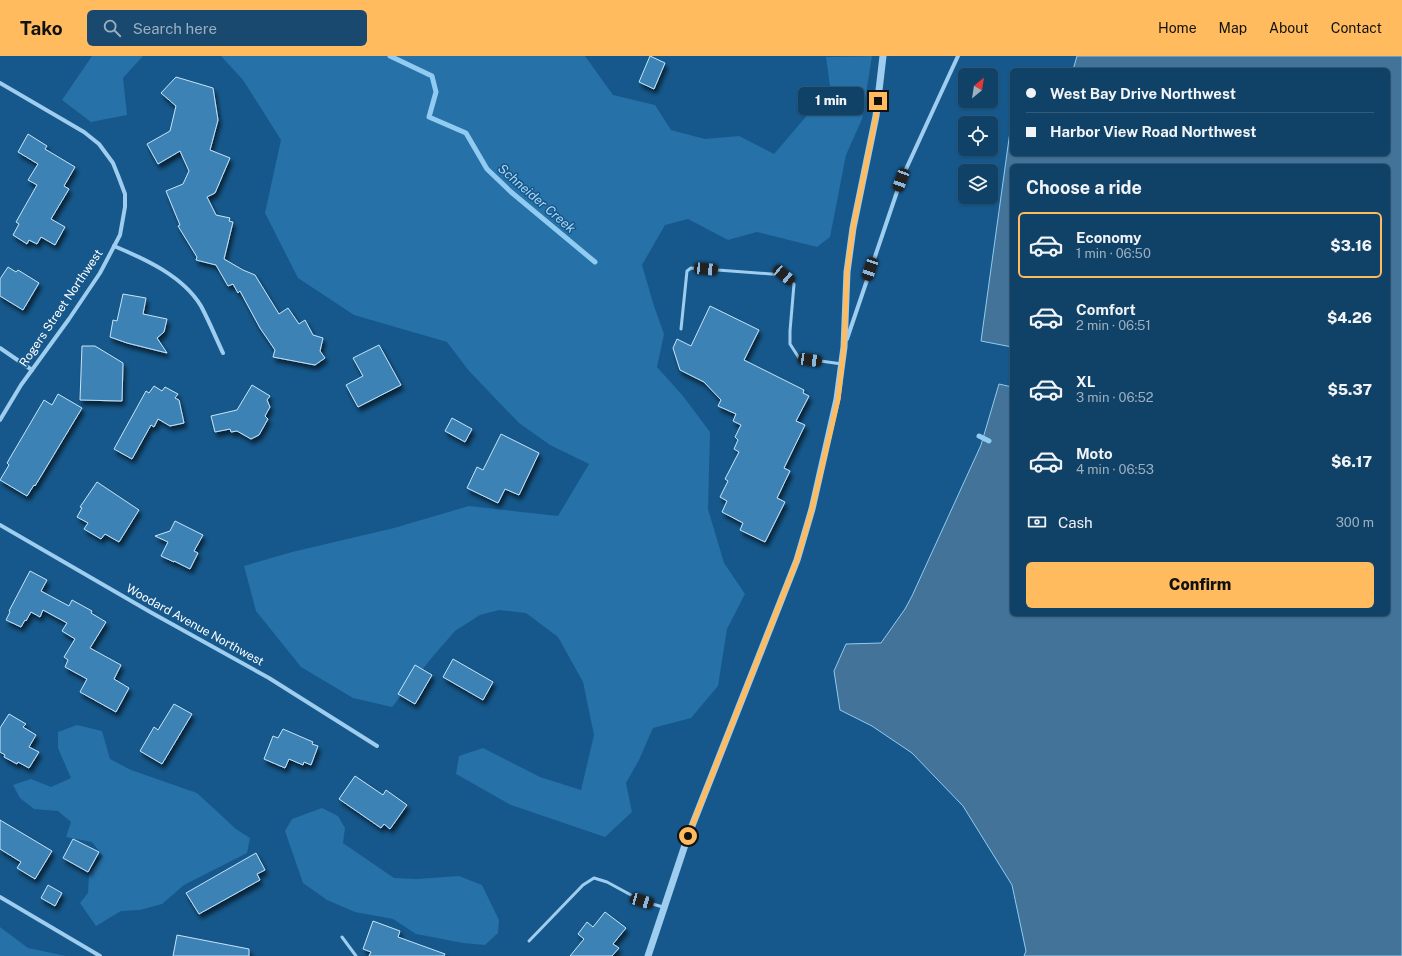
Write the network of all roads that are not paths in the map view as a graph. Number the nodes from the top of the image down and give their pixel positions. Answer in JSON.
{"nodes":[{"id":1,"x":883,"y":56,"type":"edge"},
{"id":2,"x":958,"y":56,"type":"edge"},
{"id":3,"x":0,"y":84,"type":"edge"},
{"id":4,"x":114,"y":246,"type":"junction"},
{"id":5,"x":681,"y":329,"type":"dead end"},
{"id":6,"x":844,"y":347,"type":"junction"},
{"id":7,"x":0,"y":348,"type":"edge"},
{"id":8,"x":223,"y":353,"type":"dead end"},
{"id":9,"x":842,"y":364,"type":"junction"},
{"id":10,"x":32,"y":370,"type":"junction"},
{"id":11,"x":0,"y":420,"type":"edge"},
{"id":12,"x":0,"y":525,"type":"edge"},
{"id":13,"x":377,"y":746,"type":"dead end"},
{"id":14,"x":0,"y":897,"type":"edge"},
{"id":15,"x":663,"y":907,"type":"junction"},
{"id":16,"x":342,"y":937,"type":"dead end"},
{"id":17,"x":529,"y":941,"type":"dead end"},
{"id":18,"x":100,"y":956,"type":"edge"},
{"id":19,"x":356,"y":956,"type":"edge"},
{"id":20,"x":648,"y":956,"type":"edge"}],
"edges":[{"from":1,"to":6,"type":"street"},
{"from":2,"to":6,"type":"street"},
{"from":3,"to":4,"type":"street","name":"Rogers Street Northwest"},
{"from":4,"to":8,"type":"street"},
{"from":4,"to":10,"type":"street","name":"Rogers Street Northwest"},
{"from":5,"to":9,"type":"lane"},
{"from":6,"to":9,"type":"street"},
{"from":7,"to":10,"type":"street"},
{"from":9,"to":15,"type":"street"},
{"from":10,"to":11,"type":"street","name":"Rogers Street Northwest"},
{"from":12,"to":13,"type":"street","name":"Woodard Avenue Northwest"},
{"from":14,"to":18,"type":"street"},
{"from":15,"to":17,"type":"lane"},
{"from":15,"to":20,"type":"street"},
{"from":16,"to":19,"type":"lane"}]}
